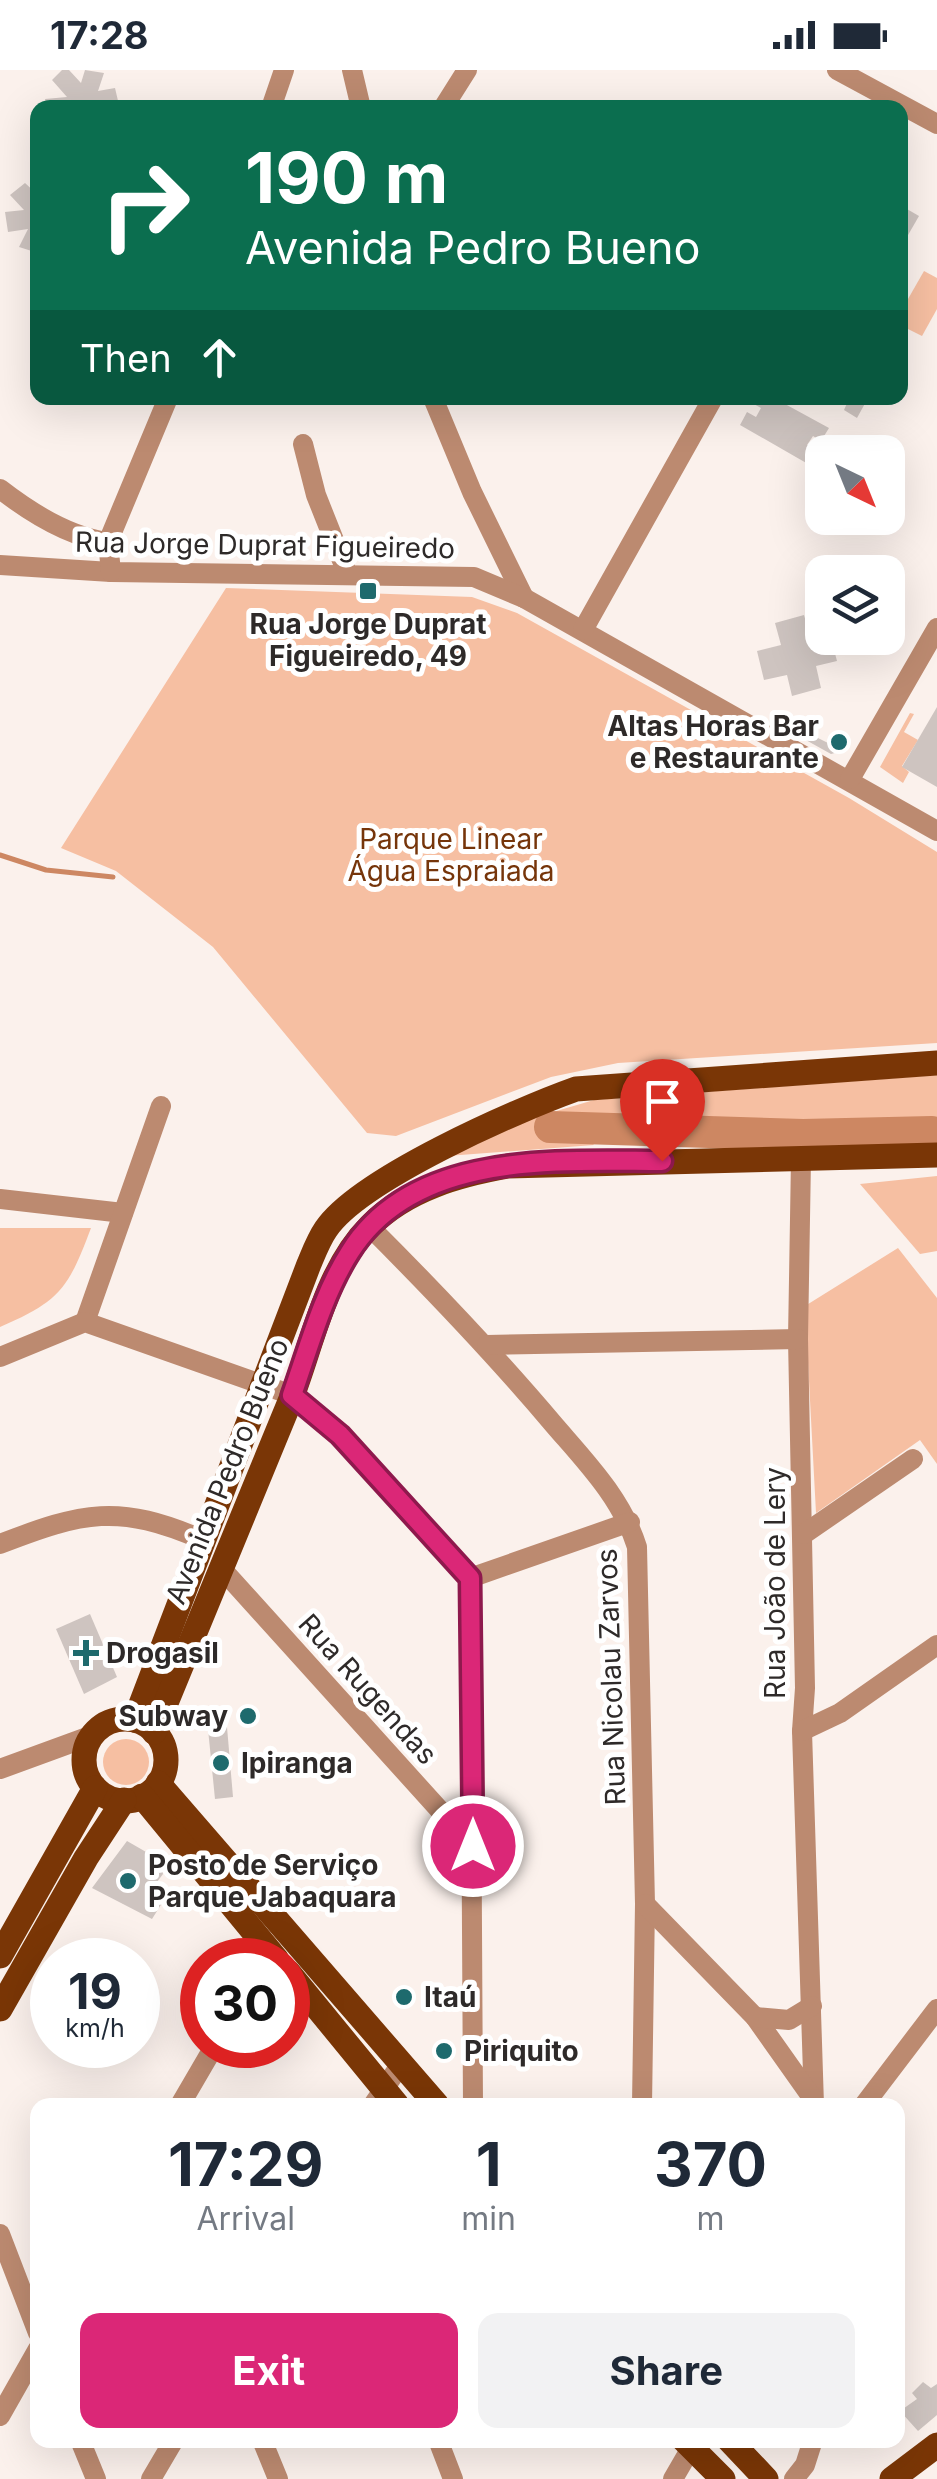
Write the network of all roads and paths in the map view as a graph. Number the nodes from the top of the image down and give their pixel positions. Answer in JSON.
{"nodes":[{"id":1,"x":284,"y":70,"type":"edge"},
{"id":2,"x":352,"y":70,"type":"edge"},
{"id":3,"x":467,"y":70,"type":"edge"},
{"id":4,"x":838,"y":70,"type":"edge"},
{"id":5,"x":275,"y":100,"type":"edge"},
{"id":6,"x":359,"y":100,"type":"edge"},
{"id":7,"x":448,"y":100,"type":"edge"},
{"id":8,"x":877,"y":100,"type":"edge"},
{"id":9,"x":908,"y":113,"type":"edge"},
{"id":10,"x":937,"y":124,"type":"edge"},
{"id":11,"x":165,"y":405,"type":"edge"},
{"id":12,"x":436,"y":405,"type":"edge"},
{"id":13,"x":709,"y":405,"type":"edge"},
{"id":14,"x":303,"y":444,"type":"dead end"},
{"id":15,"x":0,"y":489,"type":"edge"},
{"id":16,"x":108,"y":542,"type":"junction"},
{"id":17,"x":0,"y":565,"type":"edge"},
{"id":18,"x":111,"y":572,"type":"junction"},
{"id":19,"x":347,"y":573,"type":"junction"},
{"id":20,"x":524,"y":598,"type":"junction"},
{"id":21,"x":937,"y":628,"type":"edge"},
{"id":22,"x":582,"y":630,"type":"junction"},
{"id":23,"x":850,"y":779,"type":"junction"},
{"id":24,"x":937,"y":831,"type":"edge"},
{"id":25,"x":937,"y":1062,"type":"edge"},
{"id":26,"x":161,"y":1106,"type":"dead end"},
{"id":27,"x":937,"y":1155,"type":"edge"},
{"id":28,"x":802,"y":1159,"type":"junction"},
{"id":29,"x":0,"y":1199,"type":"edge"},
{"id":30,"x":123,"y":1213,"type":"junction"},
{"id":31,"x":370,"y":1226,"type":"junction"},
{"id":32,"x":85,"y":1322,"type":"junction"},
{"id":33,"x":798,"y":1339,"type":"junction"},
{"id":34,"x":487,"y":1345,"type":"junction"},
{"id":35,"x":0,"y":1357,"type":"edge"},
{"id":36,"x":262,"y":1384,"type":"junction"},
{"id":37,"x":292,"y":1395,"type":"junction"},
{"id":38,"x":913,"y":1460,"type":"dead end"},
{"id":39,"x":630,"y":1522,"type":"junction"},
{"id":40,"x":804,"y":1534,"type":"junction"},
{"id":41,"x":203,"y":1540,"type":"junction"},
{"id":42,"x":0,"y":1544,"type":"edge"},
{"id":43,"x":221,"y":1568,"type":"junction"},
{"id":44,"x":470,"y":1578,"type":"junction"},
{"id":45,"x":937,"y":1645,"type":"edge"},
{"id":46,"x":806,"y":1688,"type":"junction"},
{"id":47,"x":840,"y":1713,"type":"junction"},
{"id":48,"x":145,"y":1726,"type":"junction"},
{"id":49,"x":802,"y":1731,"type":"junction"},
{"id":50,"x":89,"y":1745,"type":"junction"},
{"id":51,"x":0,"y":1769,"type":"edge"},
{"id":52,"x":96,"y":1788,"type":"junction"},
{"id":53,"x":141,"y":1793,"type":"junction"},
{"id":54,"x":473,"y":1846,"type":"junction"},
{"id":55,"x":645,"y":1904,"type":"junction"},
{"id":56,"x":255,"y":1938,"type":"edge"},
{"id":57,"x":0,"y":1956,"type":"edge"},
{"id":58,"x":310,"y":2001,"type":"edge"},
{"id":59,"x":812,"y":2006,"type":"junction"},
{"id":60,"x":0,"y":2009,"type":"edge"},
{"id":61,"x":755,"y":2017,"type":"junction"},
{"id":62,"x":933,"y":2018,"type":"edge"},
{"id":63,"x":401,"y":2064,"type":"junction"},
{"id":64,"x":202,"y":2068,"type":"edge"},
{"id":65,"x":184,"y":2098,"type":"edge"},
{"id":66,"x":382,"y":2098,"type":"edge"},
{"id":67,"x":385,"y":2098,"type":"edge"},
{"id":68,"x":430,"y":2098,"type":"edge"},
{"id":69,"x":473,"y":2098,"type":"edge"},
{"id":70,"x":642,"y":2098,"type":"edge"},
{"id":71,"x":812,"y":2098,"type":"edge"},
{"id":72,"x":815,"y":2098,"type":"edge"},
{"id":73,"x":870,"y":2098,"type":"edge"},
{"id":74,"x":0,"y":2234,"type":"edge"},
{"id":75,"x":29,"y":2286,"type":"edge"},
{"id":76,"x":30,"y":2362,"type":"edge"},
{"id":77,"x":30,"y":2388,"type":"edge"},
{"id":78,"x":13,"y":2393,"type":"junction"},
{"id":79,"x":0,"y":2416,"type":"edge"},
{"id":80,"x":937,"y":2445,"type":"edge"},
{"id":81,"x":83,"y":2448,"type":"edge"},
{"id":82,"x":169,"y":2448,"type":"edge"},
{"id":83,"x":265,"y":2448,"type":"edge"},
{"id":84,"x":441,"y":2448,"type":"edge"},
{"id":85,"x":686,"y":2448,"type":"edge"},
{"id":86,"x":692,"y":2448,"type":"edge"},
{"id":87,"x":737,"y":2448,"type":"edge"},
{"id":88,"x":809,"y":2448,"type":"edge"},
{"id":89,"x":96,"y":2479,"type":"edge"},
{"id":90,"x":151,"y":2479,"type":"edge"},
{"id":91,"x":278,"y":2479,"type":"edge"},
{"id":92,"x":453,"y":2479,"type":"edge"},
{"id":93,"x":673,"y":2479,"type":"edge"},
{"id":94,"x":722,"y":2479,"type":"edge"},
{"id":95,"x":766,"y":2479,"type":"edge"},
{"id":96,"x":794,"y":2479,"type":"edge"},
{"id":97,"x":892,"y":2479,"type":"edge"}],
"edges":[{"from":1,"to":5,"type":"street"},
{"from":2,"to":6,"type":"street"},
{"from":3,"to":7,"type":"street"},
{"from":4,"to":8,"type":"street"},
{"from":9,"to":10,"type":"street"},
{"from":11,"to":16,"type":"street"},
{"from":12,"to":20,"type":"street"},
{"from":13,"to":22,"type":"street"},
{"from":14,"to":19,"type":"street"},
{"from":15,"to":16,"type":"street"},
{"from":16,"to":18,"type":"street"},
{"from":17,"to":18,"type":"street","name":"Rua Jorge Duprat Figueiredo"},
{"from":18,"to":19,"type":"street","name":"Rua Jorge Duprat Figueiredo"},
{"from":19,"to":20,"type":"street","name":"Rua Jorge Duprat Figueiredo"},
{"from":20,"to":22,"type":"street","name":"Rua Jorge Duprat Figueiredo"},
{"from":21,"to":23,"type":"street"},
{"from":22,"to":23,"type":"street","name":"Rua Jorge Duprat Figueiredo"},
{"from":23,"to":24,"type":"street","name":"Rua Jorge Duprat Figueiredo"},
{"from":25,"to":36,"type":"main road","name":"Avenida Pedro Bueno"},
{"from":26,"to":30,"type":"street"},
{"from":27,"to":28,"type":"main road","name":"Avenida Pedro Bueno"},
{"from":28,"to":31,"type":"main road","name":"Avenida Pedro Bueno"},
{"from":28,"to":33,"type":"street","name":"Rua João de Lery"},
{"from":29,"to":30,"type":"street"},
{"from":30,"to":32,"type":"street"},
{"from":31,"to":34,"type":"street","name":"Rua Nicolau Zarvos"},
{"from":31,"to":37,"type":"main road","name":"Avenida Pedro Bueno"},
{"from":32,"to":35,"type":"street"},
{"from":32,"to":36,"type":"street"},
{"from":33,"to":34,"type":"street"},
{"from":33,"to":40,"type":"street","name":"Rua João de Lery"},
{"from":34,"to":39,"type":"street","name":"Rua Nicolau Zarvos"},
{"from":36,"to":37,"type":"street"},
{"from":36,"to":41,"type":"main road","name":"Avenida Pedro Bueno"},
{"from":37,"to":43,"type":"main road","name":"Avenida Pedro Bueno"},
{"from":37,"to":44,"type":"street"},
{"from":38,"to":40,"type":"street"},
{"from":39,"to":44,"type":"street"},
{"from":39,"to":55,"type":"street","name":"Rua Nicolau Zarvos"},
{"from":40,"to":46,"type":"street","name":"Rua João de Lery"},
{"from":41,"to":42,"type":"street"},
{"from":41,"to":48,"type":"main road","name":"Avenida Pedro Bueno"},
{"from":43,"to":48,"type":"main road","name":"Avenida Pedro Bueno"},
{"from":43,"to":54,"type":"street","name":"Rua Rugendas"},
{"from":44,"to":54,"type":"street"},
{"from":45,"to":47,"type":"street"},
{"from":46,"to":47,"type":"street"},
{"from":46,"to":49,"type":"street","name":"Rua João de Lery"},
{"from":47,"to":49,"type":"street"},
{"from":48,"to":50,"type":"main road"},
{"from":48,"to":53,"type":"main road"},
{"from":49,"to":59,"type":"street","name":"Rua João de Lery"},
{"from":50,"to":51,"type":"street"},
{"from":50,"to":52,"type":"main road"},
{"from":52,"to":53,"type":"main road"},
{"from":52,"to":57,"type":"main road"},
{"from":53,"to":56,"type":"main road"},
{"from":53,"to":60,"type":"main road"},
{"from":53,"to":63,"type":"main road"},
{"from":54,"to":69,"type":"street"},
{"from":55,"to":61,"type":"street"},
{"from":55,"to":70,"type":"street","name":"Rua Nicolau Zarvos"},
{"from":58,"to":66,"type":"main road"},
{"from":59,"to":61,"type":"street"},
{"from":59,"to":72,"type":"street","name":"Rua João de Lery"},
{"from":61,"to":71,"type":"street"},
{"from":62,"to":73,"type":"street"},
{"from":63,"to":67,"type":"street"},
{"from":63,"to":68,"type":"main road"},
{"from":64,"to":65,"type":"street"},
{"from":74,"to":75,"type":"street"},
{"from":76,"to":78,"type":"street"},
{"from":77,"to":78,"type":"street"},
{"from":78,"to":79,"type":"street"},
{"from":80,"to":97,"type":"main road"},
{"from":81,"to":89,"type":"street"},
{"from":82,"to":90,"type":"street"},
{"from":83,"to":91,"type":"street"},
{"from":84,"to":92,"type":"street"},
{"from":85,"to":93,"type":"street"},
{"from":86,"to":94,"type":"main road"},
{"from":87,"to":95,"type":"main road"},
{"from":88,"to":96,"type":"street"}]}
